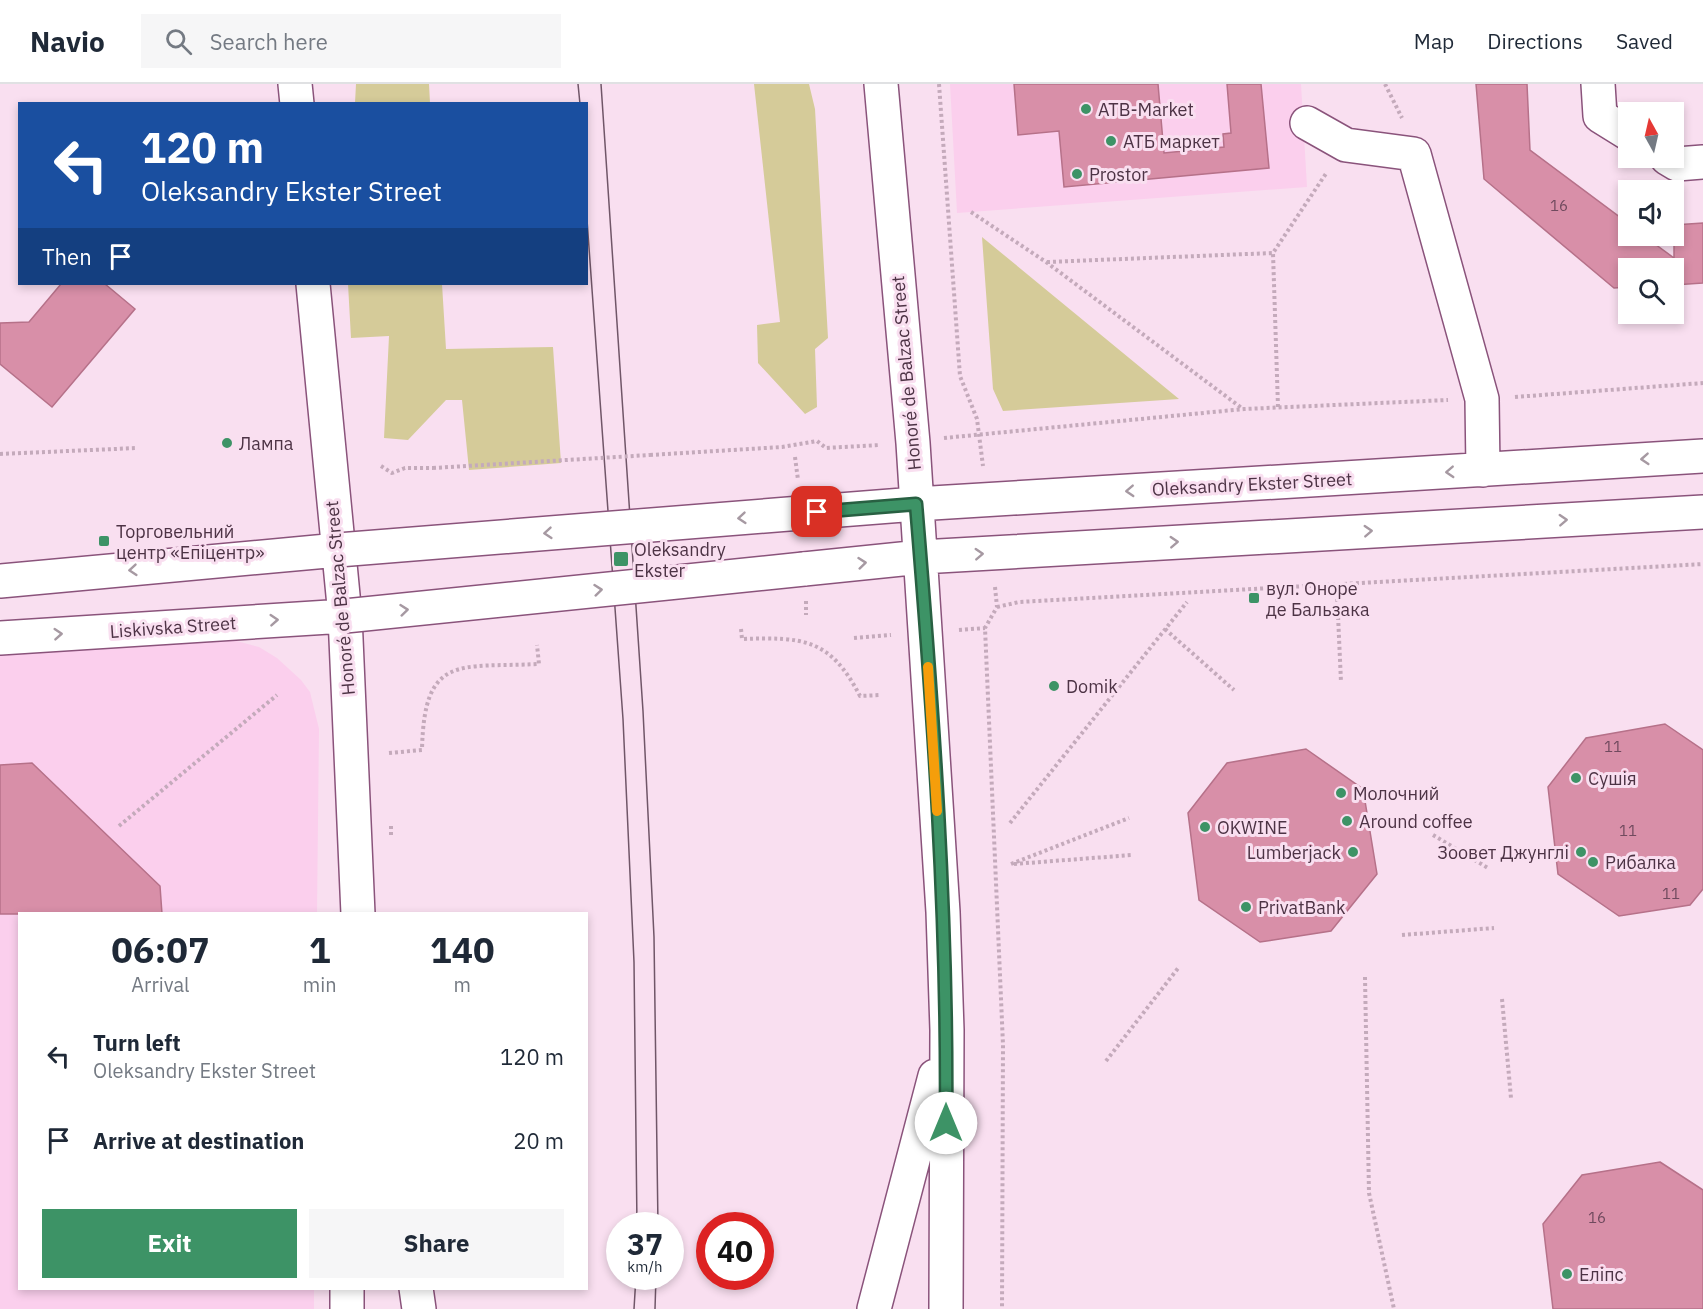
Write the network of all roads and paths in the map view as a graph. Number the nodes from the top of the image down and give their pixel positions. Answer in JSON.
{"nodes":[{"id":1,"x":939,"y":84,"type":"edge"},
{"id":2,"x":1598,"y":84,"type":"edge"},
{"id":3,"x":880,"y":92,"type":"edge"},
{"id":4,"x":1308,"y":123,"type":"dead end"},
{"id":5,"x":1618,"y":127,"type":"edge"},
{"id":6,"x":1346,"y":145,"type":"junction"},
{"id":7,"x":1703,"y":162,"type":"edge"},
{"id":8,"x":1684,"y":163,"type":"edge"},
{"id":9,"x":971,"y":212,"type":"dead end"},
{"id":10,"x":1273,"y":253,"type":"junction"},
{"id":11,"x":1046,"y":262,"type":"junction"},
{"id":12,"x":313,"y":285,"type":"edge"},
{"id":13,"x":1703,"y":383,"type":"edge"},
{"id":14,"x":1482,"y":399,"type":"junction"},
{"id":15,"x":1278,"y":407,"type":"junction"},
{"id":16,"x":1244,"y":410,"type":"junction"},
{"id":17,"x":980,"y":434,"type":"junction"},
{"id":18,"x":955,"y":437,"type":"dead end"},
{"id":19,"x":137,"y":448,"type":"dead end"},
{"id":20,"x":826,"y":448,"type":"dead end"},
{"id":21,"x":0,"y":454,"type":"edge"},
{"id":22,"x":1703,"y":456,"type":"edge"},
{"id":23,"x":381,"y":466,"type":"dead end"},
{"id":24,"x":1483,"y":470,"type":"junction"},
{"id":25,"x":987,"y":500,"type":"junction"},
{"id":26,"x":916,"y":504,"type":"junction"},
{"id":27,"x":1703,"y":512,"type":"edge"},
{"id":28,"x":338,"y":550,"type":"junction"},
{"id":29,"x":992,"y":553,"type":"junction"},
{"id":30,"x":921,"y":557,"type":"junction"},
{"id":31,"x":1703,"y":564,"type":"edge"},
{"id":32,"x":0,"y":581,"type":"edge"},
{"id":33,"x":1337,"y":593,"type":"dead end"},
{"id":34,"x":1187,"y":602,"type":"dead end"},
{"id":35,"x":998,"y":607,"type":"junction"},
{"id":36,"x":345,"y":616,"type":"junction"},
{"id":37,"x":741,"y":629,"type":"dead end"},
{"id":38,"x":1165,"y":629,"type":"junction"},
{"id":39,"x":0,"y":638,"type":"edge"},
{"id":40,"x":537,"y":645,"type":"dead end"},
{"id":41,"x":1341,"y":682,"type":"dead end"},
{"id":42,"x":1234,"y":690,"type":"dead end"},
{"id":43,"x":278,"y":695,"type":"dead end"},
{"id":44,"x":881,"y":695,"type":"dead end"},
{"id":45,"x":389,"y":753,"type":"dead end"},
{"id":46,"x":1129,"y":818,"type":"dead end"},
{"id":47,"x":1010,"y":823,"type":"dead end"},
{"id":48,"x":119,"y":826,"type":"dead end"},
{"id":49,"x":1433,"y":835,"type":"dead end"},
{"id":50,"x":1132,"y":855,"type":"dead end"},
{"id":51,"x":1488,"y":868,"type":"dead end"},
{"id":52,"x":358,"y":912,"type":"edge"},
{"id":53,"x":1494,"y":928,"type":"dead end"},
{"id":54,"x":1402,"y":935,"type":"dead end"},
{"id":55,"x":1179,"y":967,"type":"dead end"},
{"id":56,"x":1365,"y":978,"type":"dead end"},
{"id":57,"x":1502,"y":999,"type":"dead end"},
{"id":58,"x":947,"y":1030,"type":"junction"},
{"id":59,"x":1106,"y":1061,"type":"dead end"},
{"id":60,"x":1511,"y":1098,"type":"dead end"},
{"id":61,"x":347,"y":1290,"type":"edge"},
{"id":62,"x":416,"y":1290,"type":"edge"},
{"id":63,"x":347,"y":1309,"type":"edge"},
{"id":64,"x":419,"y":1309,"type":"edge"},
{"id":65,"x":874,"y":1309,"type":"edge"},
{"id":66,"x":946,"y":1309,"type":"edge"},
{"id":67,"x":1002,"y":1309,"type":"edge"},
{"id":68,"x":1394,"y":1309,"type":"edge"}],
"edges":[{"from":1,"to":17,"type":"path"},
{"from":2,"to":5,"type":"street"},
{"from":3,"to":26,"type":"street","name":"Honoré de Balzac Street"},
{"from":4,"to":6,"type":"street"},
{"from":6,"to":10,"type":"path"},
{"from":6,"to":14,"type":"street"},
{"from":7,"to":8,"type":"street"},
{"from":9,"to":11,"type":"path"},
{"from":10,"to":11,"type":"path"},
{"from":10,"to":15,"type":"path"},
{"from":11,"to":16,"type":"path"},
{"from":12,"to":28,"type":"street","name":"Honoré de Balzac Street"},
{"from":13,"to":14,"type":"path"},
{"from":14,"to":15,"type":"path"},
{"from":14,"to":24,"type":"street"},
{"from":15,"to":16,"type":"path"},
{"from":16,"to":17,"type":"path"},
{"from":17,"to":18,"type":"path"},
{"from":17,"to":25,"type":"path"},
{"from":19,"to":21,"type":"path"},
{"from":20,"to":23,"type":"path","bridge":true},
{"from":22,"to":24,"type":"street","name":"Oleksandry Ekster Street","one_way":true},
{"from":24,"to":25,"type":"street","name":"Oleksandry Ekster Street","one_way":true},
{"from":25,"to":26,"type":"street","name":"Oleksandry Ekster Street"},
{"from":26,"to":28,"type":"street","name":"Oleksandry Ekster Street","one_way":true,"bridge":true},
{"from":26,"to":30,"type":"street","name":"Honoré de Balzac Street"},
{"from":29,"to":27,"type":"street","one_way":true},
{"from":28,"to":32,"type":"street","one_way":true},
{"from":28,"to":36,"type":"street","name":"Honoré de Balzac Street"},
{"from":30,"to":29,"type":"street","one_way":true},
{"from":29,"to":35,"type":"path"},
{"from":36,"to":30,"type":"street","name":"Liskivska Street","one_way":true,"bridge":true},
{"from":30,"to":58,"type":"street","name":"Honoré de Balzac Street"},
{"from":31,"to":35,"type":"path"},
{"from":33,"to":41,"type":"path"},
{"from":34,"to":38,"type":"path"},
{"from":35,"to":67,"type":"path"},
{"from":39,"to":36,"type":"street","name":"Liskivska Street","one_way":true},
{"from":36,"to":52,"type":"street","name":"Honoré de Balzac Street"},
{"from":37,"to":44,"type":"path"},
{"from":38,"to":42,"type":"path"},
{"from":38,"to":47,"type":"path"},
{"from":40,"to":45,"type":"path"},
{"from":43,"to":48,"type":"path"},
{"from":46,"to":50,"type":"path"},
{"from":49,"to":51,"type":"path"},
{"from":53,"to":54,"type":"path"},
{"from":55,"to":59,"type":"path"},
{"from":56,"to":68,"type":"path"},
{"from":57,"to":60,"type":"path"},
{"from":58,"to":65,"type":"street"},
{"from":58,"to":66,"type":"street","name":"Honoré de Balzac Street"},
{"from":61,"to":63,"type":"street"},
{"from":62,"to":64,"type":"street"}]}
